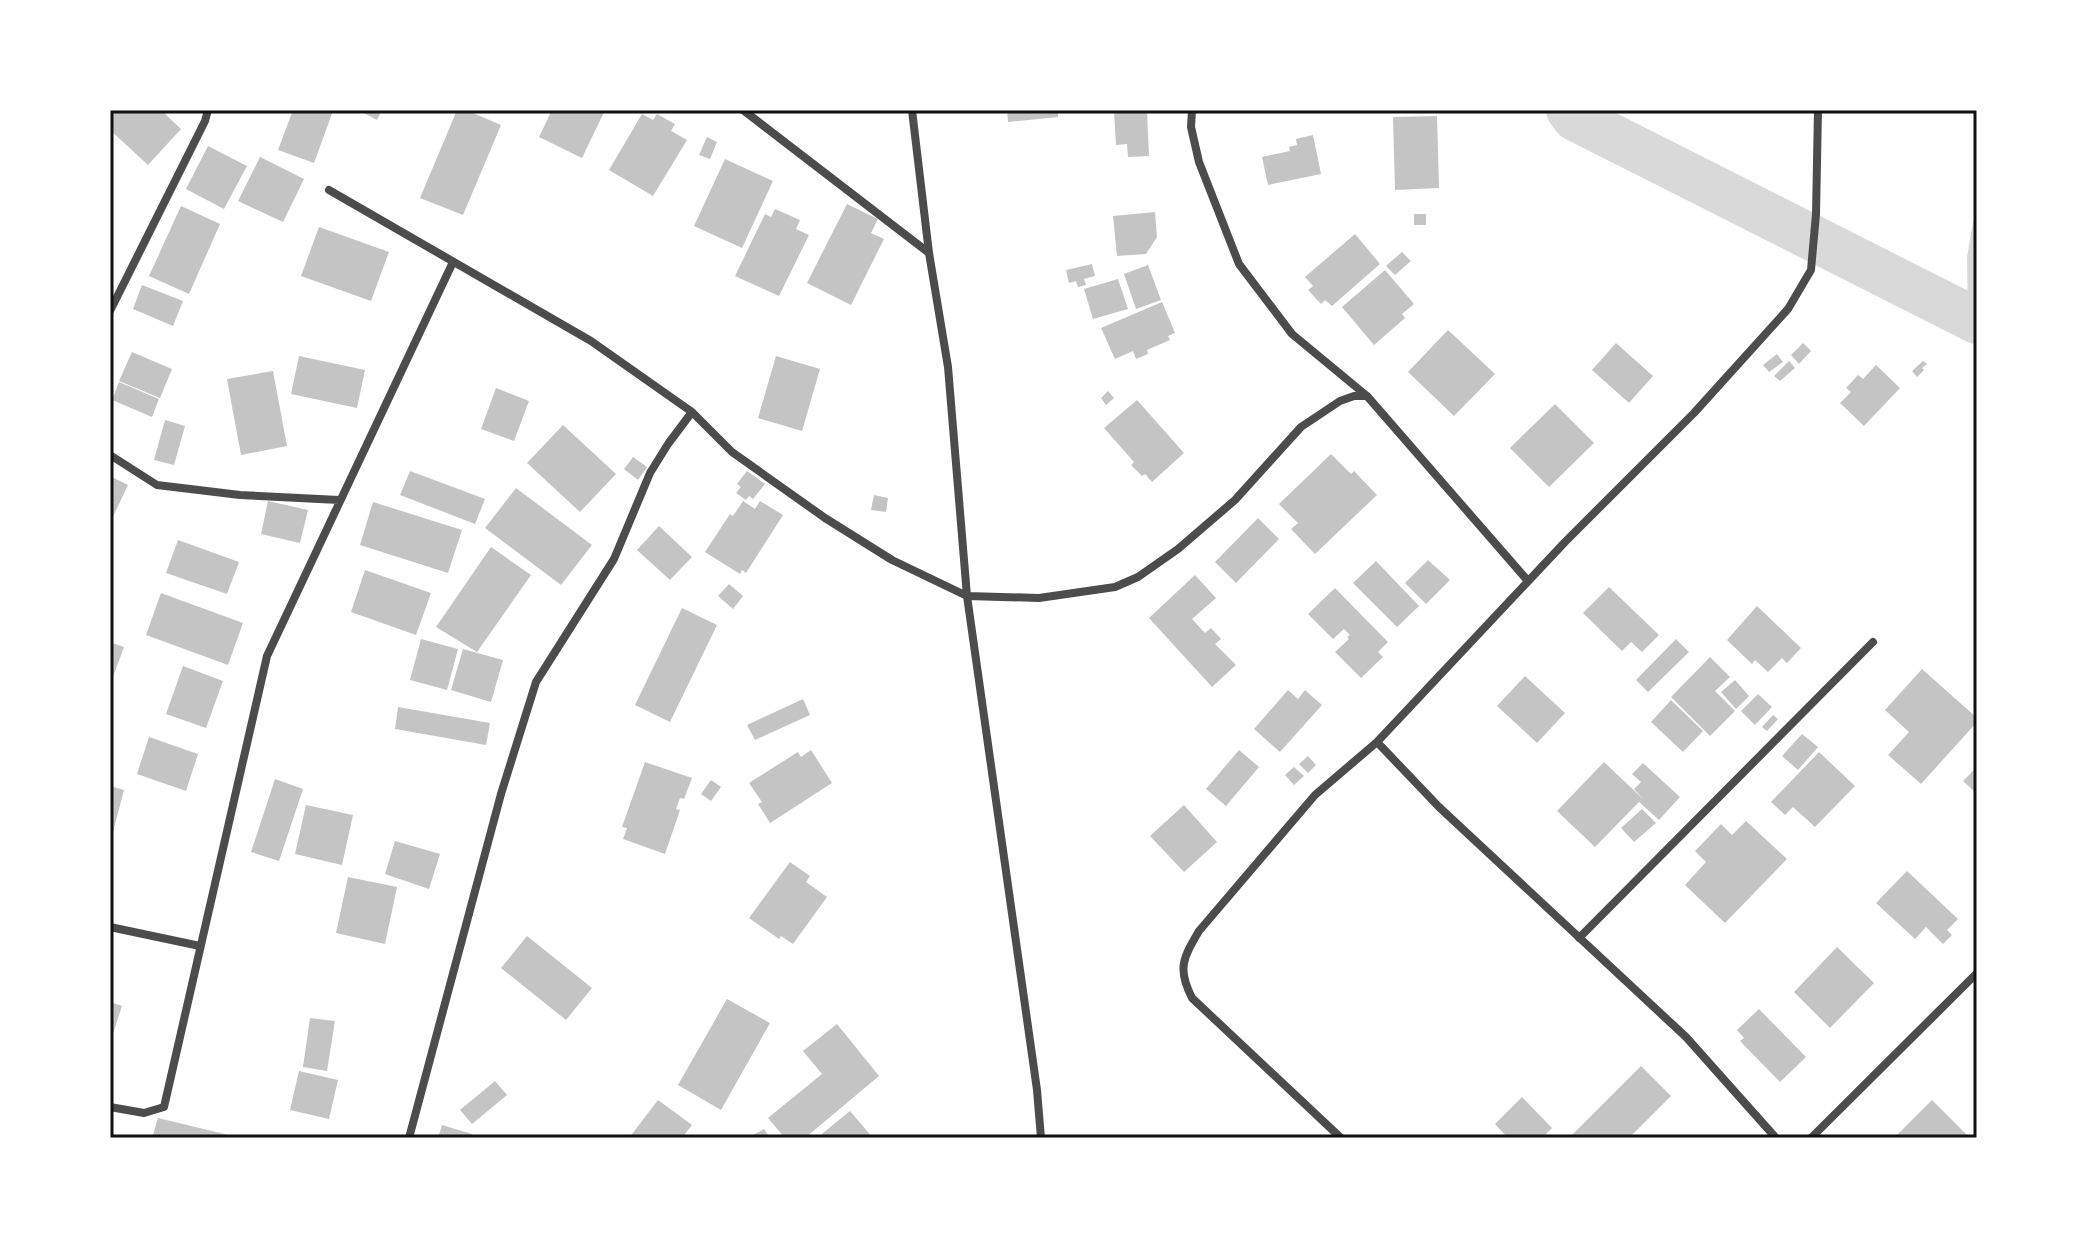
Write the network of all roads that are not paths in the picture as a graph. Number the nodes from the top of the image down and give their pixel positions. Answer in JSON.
{"nodes":[{"id":1,"x":208,"y":110,"type":"edge"},
{"id":2,"x":743,"y":110,"type":"edge"},
{"id":3,"x":912,"y":110,"type":"edge"},
{"id":4,"x":1192,"y":110,"type":"edge"},
{"id":5,"x":1818,"y":110,"type":"edge"},
{"id":6,"x":329,"y":190,"type":"dead end"},
{"id":7,"x":929,"y":253,"type":"junction"},
{"id":8,"x":453,"y":262,"type":"junction"},
{"id":9,"x":110,"y":311,"type":"edge"},
{"id":10,"x":1367,"y":396,"type":"junction"},
{"id":11,"x":692,"y":412,"type":"junction"},
{"id":12,"x":110,"y":455,"type":"edge"},
{"id":13,"x":339,"y":500,"type":"junction"},
{"id":14,"x":1528,"y":581,"type":"junction"},
{"id":15,"x":967,"y":596,"type":"junction"},
{"id":16,"x":1873,"y":642,"type":"dead end"},
{"id":17,"x":1377,"y":742,"type":"junction"},
{"id":18,"x":110,"y":927,"type":"edge"},
{"id":19,"x":1579,"y":938,"type":"junction"},
{"id":20,"x":200,"y":946,"type":"junction"},
{"id":21,"x":1977,"y":973,"type":"edge"},
{"id":22,"x":110,"y":1107,"type":"edge"},
{"id":23,"x":409,"y":1138,"type":"edge"},
{"id":24,"x":1041,"y":1138,"type":"edge"},
{"id":25,"x":1341,"y":1138,"type":"edge"},
{"id":26,"x":1776,"y":1138,"type":"edge"},
{"id":27,"x":1811,"y":1138,"type":"edge"}],
"edges":[{"from":1,"to":9,"type":"street"},
{"from":2,"to":7,"type":"street"},
{"from":3,"to":7,"type":"street"},
{"from":4,"to":10,"type":"street"},
{"from":5,"to":14,"type":"street"},
{"from":6,"to":8,"type":"street"},
{"from":7,"to":15,"type":"street"},
{"from":8,"to":11,"type":"street"},
{"from":8,"to":13,"type":"street"},
{"from":10,"to":14,"type":"street"},
{"from":10,"to":15,"type":"street"},
{"from":11,"to":15,"type":"street"},
{"from":11,"to":23,"type":"street"},
{"from":12,"to":13,"type":"street"},
{"from":13,"to":20,"type":"street"},
{"from":14,"to":17,"type":"street"},
{"from":15,"to":24,"type":"street"},
{"from":16,"to":19,"type":"street"},
{"from":17,"to":19,"type":"street"},
{"from":17,"to":25,"type":"street"},
{"from":18,"to":20,"type":"street"},
{"from":19,"to":26,"type":"street"},
{"from":20,"to":22,"type":"street"},
{"from":21,"to":27,"type":"street"}]}
